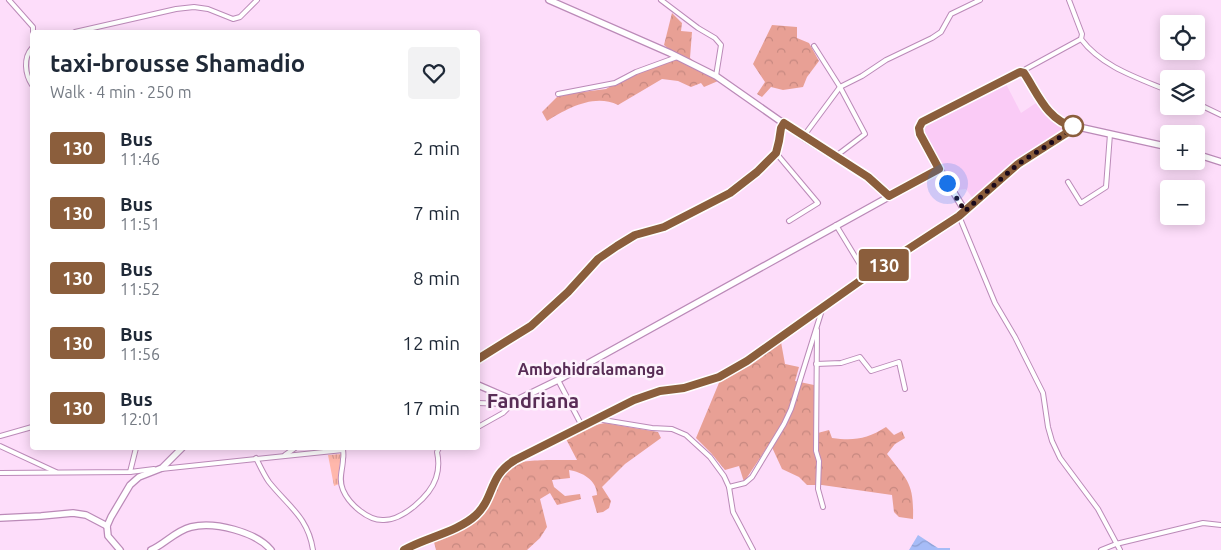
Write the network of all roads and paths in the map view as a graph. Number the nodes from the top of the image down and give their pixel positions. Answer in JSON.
{"nodes":[{"id":1,"x":9,"y":0,"type":"edge"},
{"id":2,"x":257,"y":0,"type":"edge"},
{"id":3,"x":549,"y":0,"type":"edge"},
{"id":4,"x":661,"y":0,"type":"edge"},
{"id":5,"x":980,"y":0,"type":"edge"},
{"id":6,"x":1068,"y":0,"type":"edge"},
{"id":7,"x":33,"y":30,"type":"edge"},
{"id":8,"x":83,"y":30,"type":"edge"},
{"id":9,"x":1081,"y":39,"type":"junction"},
{"id":10,"x":814,"y":46,"type":"dead end"},
{"id":11,"x":30,"y":50,"type":"edge"},
{"id":12,"x":677,"y":56,"type":"junction"},
{"id":13,"x":1024,"y":73,"type":"junction"},
{"id":14,"x":716,"y":76,"type":"junction"},
{"id":15,"x":30,"y":82,"type":"edge"},
{"id":16,"x":840,"y":87,"type":"junction"},
{"id":17,"x":1160,"y":87,"type":"edge"},
{"id":18,"x":558,"y":94,"type":"dead end"},
{"id":19,"x":1205,"y":107,"type":"edge"},
{"id":20,"x":1221,"y":115,"type":"edge"},
{"id":21,"x":784,"y":123,"type":"junction"},
{"id":22,"x":1074,"y":127,"type":"junction"},
{"id":23,"x":1110,"y":134,"type":"junction"},
{"id":24,"x":803,"y":137,"type":"junction"},
{"id":25,"x":1160,"y":145,"type":"edge"},
{"id":26,"x":776,"y":153,"type":"junction"},
{"id":27,"x":836,"y":156,"type":"junction"},
{"id":28,"x":1205,"y":157,"type":"edge"},
{"id":29,"x":1221,"y":162,"type":"edge"},
{"id":30,"x":939,"y":169,"type":"junction"},
{"id":31,"x":1068,"y":182,"type":"dead end"},
{"id":32,"x":889,"y":196,"type":"junction"},
{"id":33,"x":965,"y":211,"type":"junction"},
{"id":34,"x":959,"y":216,"type":"junction"},
{"id":35,"x":789,"y":220,"type":"dead end"},
{"id":36,"x":836,"y":225,"type":"junction"},
{"id":37,"x":867,"y":276,"type":"junction"},
{"id":38,"x":822,"y":310,"type":"junction"},
{"id":39,"x":818,"y":326,"type":"junction"},
{"id":40,"x":480,"y":358,"type":"edge"},
{"id":41,"x":816,"y":364,"type":"junction"},
{"id":42,"x":558,"y":380,"type":"junction"},
{"id":43,"x":480,"y":386,"type":"edge"},
{"id":44,"x":905,"y":389,"type":"dead end"},
{"id":45,"x":515,"y":401,"type":"junction"},
{"id":46,"x":480,"y":403,"type":"edge"},
{"id":47,"x":595,"y":419,"type":"junction"},
{"id":48,"x":480,"y":426,"type":"edge"},
{"id":49,"x":582,"y":426,"type":"junction"},
{"id":50,"x":30,"y":428,"type":"edge"},
{"id":51,"x":0,"y":436,"type":"edge"},
{"id":52,"x":0,"y":446,"type":"edge"},
{"id":53,"x":136,"y":450,"type":"edge"},
{"id":54,"x":180,"y":450,"type":"edge"},
{"id":55,"x":292,"y":450,"type":"edge"},
{"id":56,"x":334,"y":450,"type":"edge"},
{"id":57,"x":343,"y":450,"type":"edge"},
{"id":58,"x":438,"y":450,"type":"edge"},
{"id":59,"x":286,"y":455,"type":"junction"},
{"id":60,"x":256,"y":458,"type":"junction"},
{"id":61,"x":162,"y":468,"type":"junction"},
{"id":62,"x":130,"y":472,"type":"junction"},
{"id":63,"x":0,"y":473,"type":"edge"},
{"id":64,"x":58,"y":473,"type":"junction"},
{"id":65,"x":729,"y":487,"type":"junction"},
{"id":66,"x":823,"y":507,"type":"dead end"},
{"id":67,"x":0,"y":518,"type":"edge"},
{"id":68,"x":1221,"y":525,"type":"edge"},
{"id":69,"x":107,"y":526,"type":"junction"},
{"id":70,"x":1116,"y":544,"type":"junction"},
{"id":71,"x":120,"y":550,"type":"edge"},
{"id":72,"x":150,"y":550,"type":"edge"},
{"id":73,"x":271,"y":550,"type":"edge"},
{"id":74,"x":313,"y":550,"type":"edge"},
{"id":75,"x":404,"y":550,"type":"edge"},
{"id":76,"x":753,"y":550,"type":"edge"},
{"id":77,"x":1101,"y":550,"type":"edge"},
{"id":78,"x":1120,"y":550,"type":"edge"}],
"edges":[{"from":1,"to":7,"type":"street"},
{"from":2,"to":8,"type":"street"},
{"from":3,"to":12,"type":"main road"},
{"from":4,"to":14,"type":"street"},
{"from":5,"to":16,"type":"street"},
{"from":6,"to":9,"type":"street"},
{"from":9,"to":13,"type":"street"},
{"from":9,"to":17,"type":"street"},
{"from":10,"to":16,"type":"street"},
{"from":11,"to":15,"type":"street"},
{"from":12,"to":14,"type":"main road"},
{"from":12,"to":18,"type":"street"},
{"from":13,"to":22,"type":"main road"},
{"from":13,"to":30,"type":"main road"},
{"from":14,"to":21,"type":"main road"},
{"from":16,"to":24,"type":"street"},
{"from":16,"to":27,"type":"street"},
{"from":19,"to":20,"type":"street"},
{"from":21,"to":24,"type":"main road"},
{"from":21,"to":26,"type":"street"},
{"from":22,"to":23,"type":"main road"},
{"from":22,"to":33,"type":"main road"},
{"from":23,"to":25,"type":"main road"},
{"from":23,"to":31,"type":"street"},
{"from":24,"to":27,"type":"main road"},
{"from":26,"to":35,"type":"street"},
{"from":26,"to":40,"type":"street"},
{"from":27,"to":32,"type":"main road"},
{"from":28,"to":29,"type":"main road"},
{"from":30,"to":32,"type":"main road"},
{"from":30,"to":33,"type":"main road"},
{"from":32,"to":36,"type":"main road"},
{"from":33,"to":34,"type":"street"},
{"from":34,"to":37,"type":"street"},
{"from":34,"to":70,"type":"street"},
{"from":36,"to":37,"type":"street"},
{"from":36,"to":42,"type":"main road"},
{"from":37,"to":38,"type":"street"},
{"from":38,"to":39,"type":"street"},
{"from":38,"to":47,"type":"street"},
{"from":39,"to":41,"type":"street"},
{"from":39,"to":65,"type":"street"},
{"from":41,"to":44,"type":"street"},
{"from":41,"to":66,"type":"street"},
{"from":42,"to":45,"type":"main road"},
{"from":42,"to":49,"type":"street"},
{"from":43,"to":45,"type":"main road"},
{"from":45,"to":46,"type":"street"},
{"from":45,"to":48,"type":"street"},
{"from":47,"to":49,"type":"street"},
{"from":47,"to":65,"type":"street"},
{"from":49,"to":75,"type":"street"},
{"from":50,"to":51,"type":"street"},
{"from":52,"to":64,"type":"street"},
{"from":53,"to":62,"type":"street"},
{"from":54,"to":61,"type":"main road"},
{"from":55,"to":59,"type":"street"},
{"from":56,"to":59,"type":"street"},
{"from":57,"to":58,"type":"street"},
{"from":59,"to":60,"type":"street"},
{"from":60,"to":61,"type":"street"},
{"from":60,"to":74,"type":"street"},
{"from":61,"to":62,"type":"street"},
{"from":61,"to":69,"type":"main road"},
{"from":62,"to":64,"type":"street"},
{"from":63,"to":64,"type":"street"},
{"from":65,"to":76,"type":"street"},
{"from":67,"to":69,"type":"main road"},
{"from":68,"to":70,"type":"street"},
{"from":69,"to":71,"type":"main road"},
{"from":70,"to":77,"type":"street"},
{"from":70,"to":78,"type":"street"},
{"from":72,"to":73,"type":"main road"}]}
